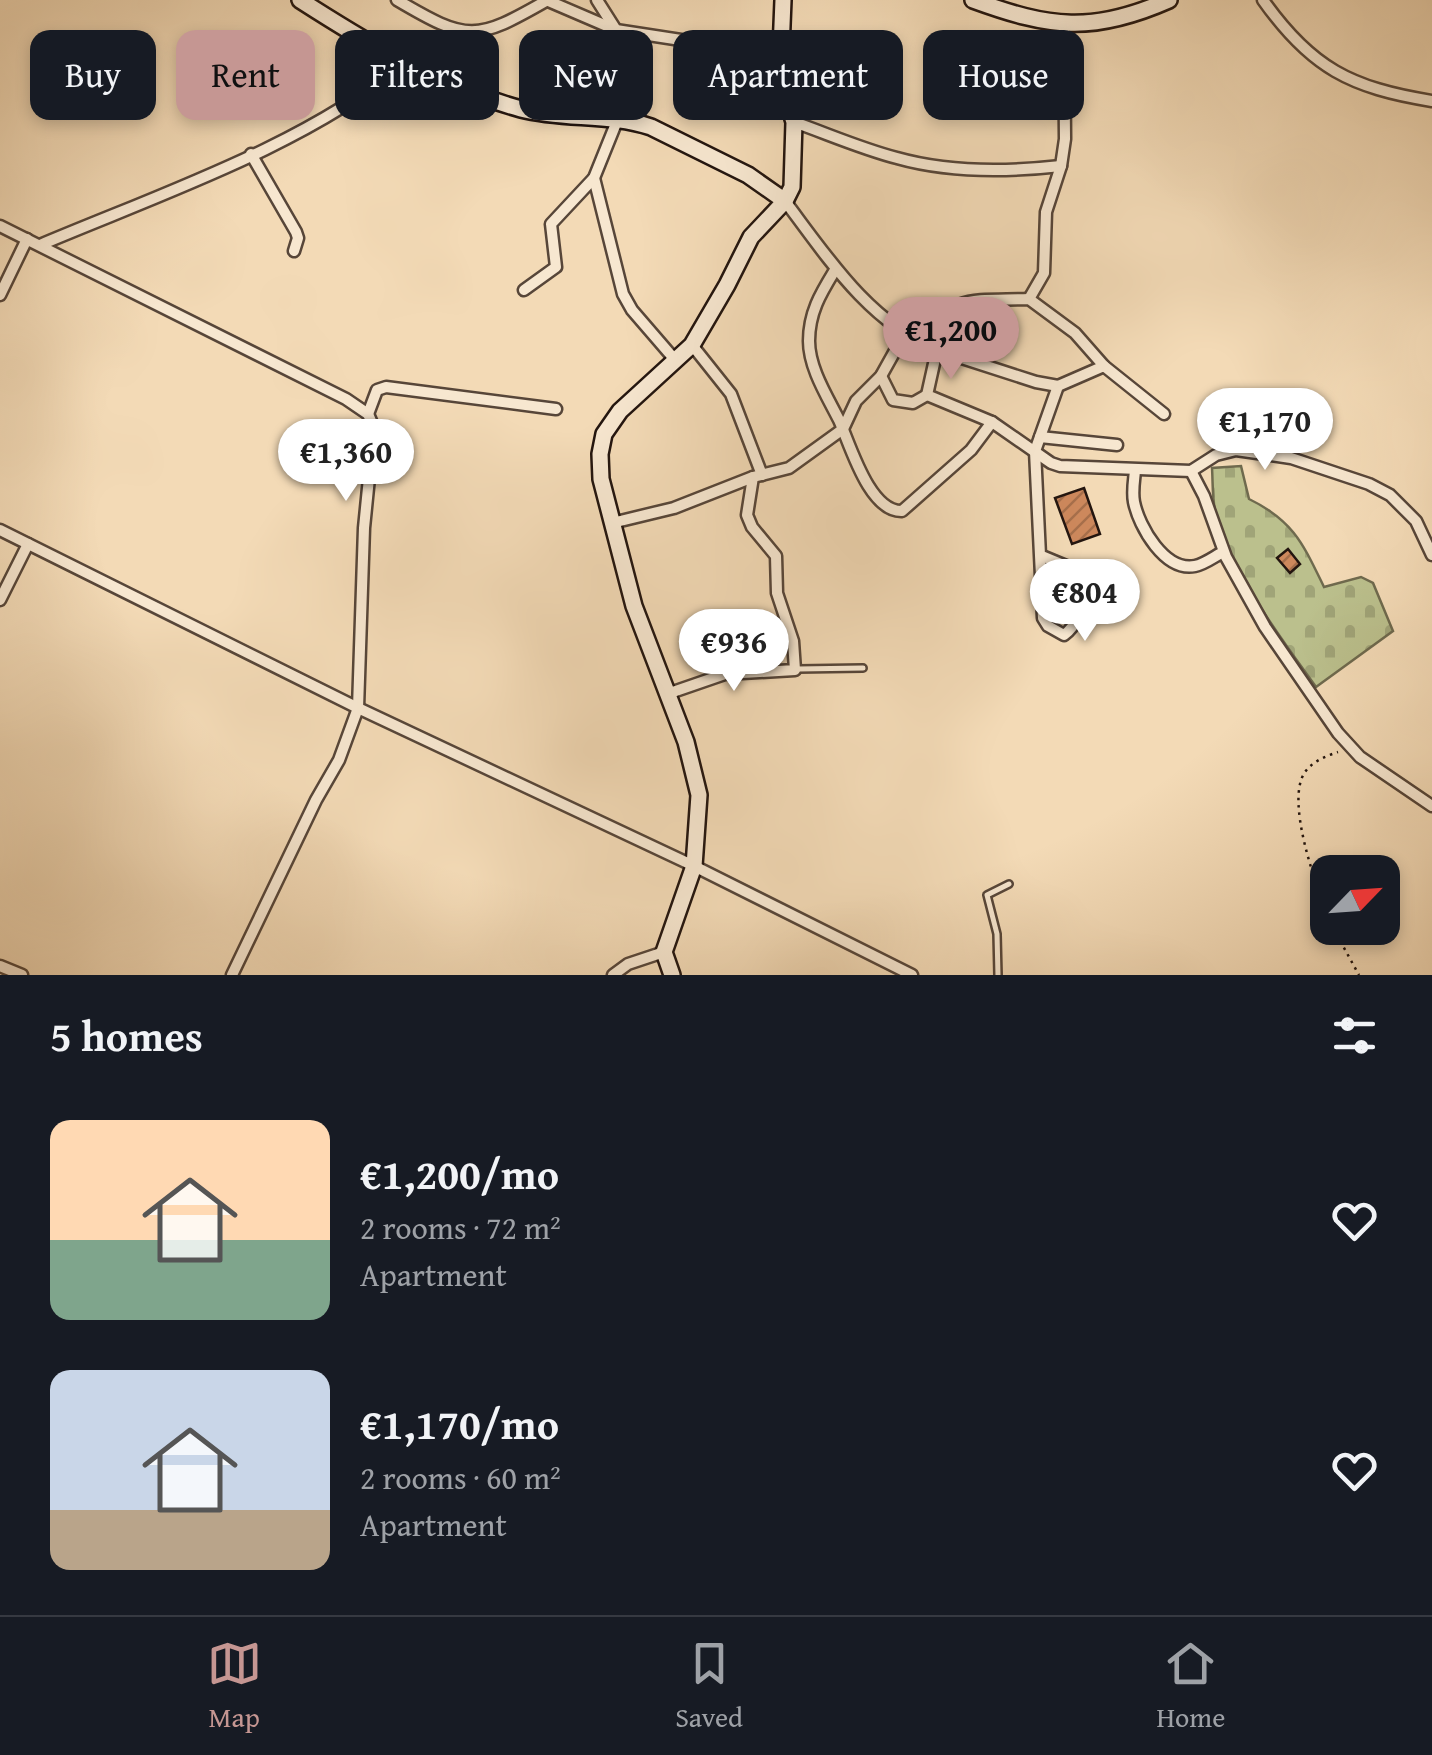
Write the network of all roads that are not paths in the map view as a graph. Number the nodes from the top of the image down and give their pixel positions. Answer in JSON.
{"nodes":[{"id":1,"x":300,"y":0,"type":"edge"},
{"id":2,"x":397,"y":0,"type":"edge"},
{"id":3,"x":546,"y":0,"type":"edge"},
{"id":4,"x":597,"y":0,"type":"edge"},
{"id":5,"x":783,"y":0,"type":"edge"},
{"id":6,"x":973,"y":0,"type":"edge"},
{"id":7,"x":1169,"y":0,"type":"edge"},
{"id":8,"x":1263,"y":0,"type":"edge"},
{"id":9,"x":1064,"y":25,"type":"junction"},
{"id":10,"x":348,"y":30,"type":"edge"},
{"id":11,"x":616,"y":30,"type":"joint"},
{"id":12,"x":781,"y":30,"type":"edge"},
{"id":13,"x":499,"y":100,"type":"edge"},
{"id":14,"x":1432,"y":101,"type":"edge"},
{"id":15,"x":335,"y":112,"type":"edge"},
{"id":16,"x":626,"y":121,"type":"junction"},
{"id":17,"x":794,"y":122,"type":"joint"},
{"id":18,"x":251,"y":154,"type":"junction"},
{"id":19,"x":1060,"y":166,"type":"junction"},
{"id":20,"x":594,"y":178,"type":"junction"},
{"id":21,"x":785,"y":201,"type":"junction"},
{"id":22,"x":0,"y":226,"type":"edge"},
{"id":23,"x":27,"y":238,"type":"junction"},
{"id":24,"x":40,"y":245,"type":"junction"},
{"id":25,"x":294,"y":252,"type":"dead end"},
{"id":26,"x":836,"y":270,"type":"junction"},
{"id":27,"x":524,"y":290,"type":"dead end"},
{"id":28,"x":0,"y":295,"type":"edge"},
{"id":29,"x":1030,"y":299,"type":"junction"},
{"id":30,"x":905,"y":332,"type":"junction"},
{"id":31,"x":917,"y":340,"type":"junction"},
{"id":32,"x":692,"y":345,"type":"junction"},
{"id":33,"x":937,"y":350,"type":"junction"},
{"id":34,"x":676,"y":361,"type":"junction"},
{"id":35,"x":1104,"y":366,"type":"junction"},
{"id":36,"x":881,"y":376,"type":"junction"},
{"id":37,"x":1058,"y":386,"type":"junction"},
{"id":38,"x":927,"y":396,"type":"junction"},
{"id":39,"x":556,"y":409,"type":"dead end"},
{"id":40,"x":368,"y":414,"type":"junction"},
{"id":41,"x":1164,"y":414,"type":"dead end"},
{"id":42,"x":992,"y":422,"type":"junction"},
{"id":43,"x":843,"y":429,"type":"junction"},
{"id":44,"x":1040,"y":437,"type":"junction"},
{"id":45,"x":1117,"y":445,"type":"dead end"},
{"id":46,"x":1035,"y":452,"type":"junction"},
{"id":47,"x":1135,"y":470,"type":"junction"},
{"id":48,"x":1191,"y":472,"type":"junction"},
{"id":49,"x":758,"y":476,"type":"junction"},
{"id":50,"x":612,"y":523,"type":"junction"},
{"id":51,"x":0,"y":530,"type":"edge"},
{"id":52,"x":28,"y":544,"type":"junction"},
{"id":53,"x":1224,"y":552,"type":"junction"},
{"id":54,"x":1432,"y":555,"type":"edge"},
{"id":55,"x":1042,"y":556,"type":"junction"},
{"id":56,"x":0,"y":600,"type":"edge"},
{"id":57,"x":864,"y":668,"type":"dead end"},
{"id":58,"x":794,"y":670,"type":"junction"},
{"id":59,"x":667,"y":694,"type":"junction"},
{"id":60,"x":358,"y":708,"type":"junction"},
{"id":61,"x":1432,"y":806,"type":"edge"},
{"id":62,"x":694,"y":866,"type":"junction"},
{"id":63,"x":1009,"y":884,"type":"dead end"},
{"id":64,"x":664,"y":952,"type":"junction"},
{"id":65,"x":0,"y":966,"type":"edge"},
{"id":66,"x":22,"y":975,"type":"edge"},
{"id":67,"x":232,"y":975,"type":"edge"},
{"id":68,"x":613,"y":975,"type":"edge"},
{"id":69,"x":672,"y":975,"type":"edge"},
{"id":70,"x":912,"y":975,"type":"edge"},
{"id":71,"x":998,"y":975,"type":"edge"}],
"edges":[{"from":1,"to":10,"type":"street"},
{"from":2,"to":3,"type":"street"},
{"from":3,"to":11,"type":"street"},
{"from":4,"to":11,"type":"street"},
{"from":5,"to":12,"type":"street"},
{"from":6,"to":9,"type":"street"},
{"from":7,"to":9,"type":"street"},
{"from":8,"to":14,"type":"street"},
{"from":9,"to":19,"type":"street"},
{"from":13,"to":16,"type":"street"},
{"from":15,"to":18,"type":"street"},
{"from":16,"to":20,"type":"street"},
{"from":16,"to":21,"type":"street"},
{"from":17,"to":19,"type":"street"},
{"from":17,"to":21,"type":"street"},
{"from":18,"to":24,"type":"street"},
{"from":18,"to":25,"type":"street"},
{"from":19,"to":29,"type":"street"},
{"from":20,"to":27,"type":"street"},
{"from":20,"to":34,"type":"street"},
{"from":21,"to":26,"type":"street"},
{"from":21,"to":32,"type":"street"},
{"from":22,"to":23,"type":"street"},
{"from":23,"to":24,"type":"street"},
{"from":23,"to":28,"type":"street"},
{"from":24,"to":40,"type":"street"},
{"from":26,"to":30,"type":"street"},
{"from":26,"to":43,"type":"street"},
{"from":29,"to":31,"type":"street"},
{"from":29,"to":35,"type":"street"},
{"from":30,"to":31,"type":"street"},
{"from":30,"to":36,"type":"street"},
{"from":31,"to":33,"type":"street"},
{"from":32,"to":34,"type":"street"},
{"from":32,"to":49,"type":"street"},
{"from":33,"to":37,"type":"street"},
{"from":33,"to":38,"type":"street"},
{"from":34,"to":50,"type":"street"},
{"from":35,"to":37,"type":"street"},
{"from":35,"to":41,"type":"street"},
{"from":36,"to":38,"type":"street"},
{"from":36,"to":43,"type":"street"},
{"from":37,"to":44,"type":"street"},
{"from":38,"to":42,"type":"street"},
{"from":39,"to":40,"type":"street"},
{"from":40,"to":60,"type":"street"},
{"from":42,"to":43,"type":"street"},
{"from":42,"to":46,"type":"street"},
{"from":43,"to":49,"type":"street"},
{"from":44,"to":45,"type":"street"},
{"from":44,"to":46,"type":"street"},
{"from":46,"to":47,"type":"street"},
{"from":46,"to":55,"type":"street"},
{"from":47,"to":48,"type":"street"},
{"from":47,"to":53,"type":"street"},
{"from":48,"to":53,"type":"street"},
{"from":48,"to":54,"type":"street"},
{"from":49,"to":50,"type":"street"},
{"from":49,"to":58,"type":"street"},
{"from":50,"to":59,"type":"street"},
{"from":51,"to":52,"type":"street"},
{"from":52,"to":56,"type":"street"},
{"from":52,"to":60,"type":"street"},
{"from":53,"to":61,"type":"street"},
{"from":55,"to":55,"type":"street"},
{"from":57,"to":58,"type":"lane"},
{"from":58,"to":59,"type":"street"},
{"from":59,"to":62,"type":"street"},
{"from":60,"to":62,"type":"street"},
{"from":60,"to":67,"type":"street"},
{"from":62,"to":64,"type":"street"},
{"from":62,"to":70,"type":"street"},
{"from":63,"to":71,"type":"lane"},
{"from":64,"to":68,"type":"street"},
{"from":64,"to":69,"type":"street"},
{"from":65,"to":66,"type":"street"}]}
